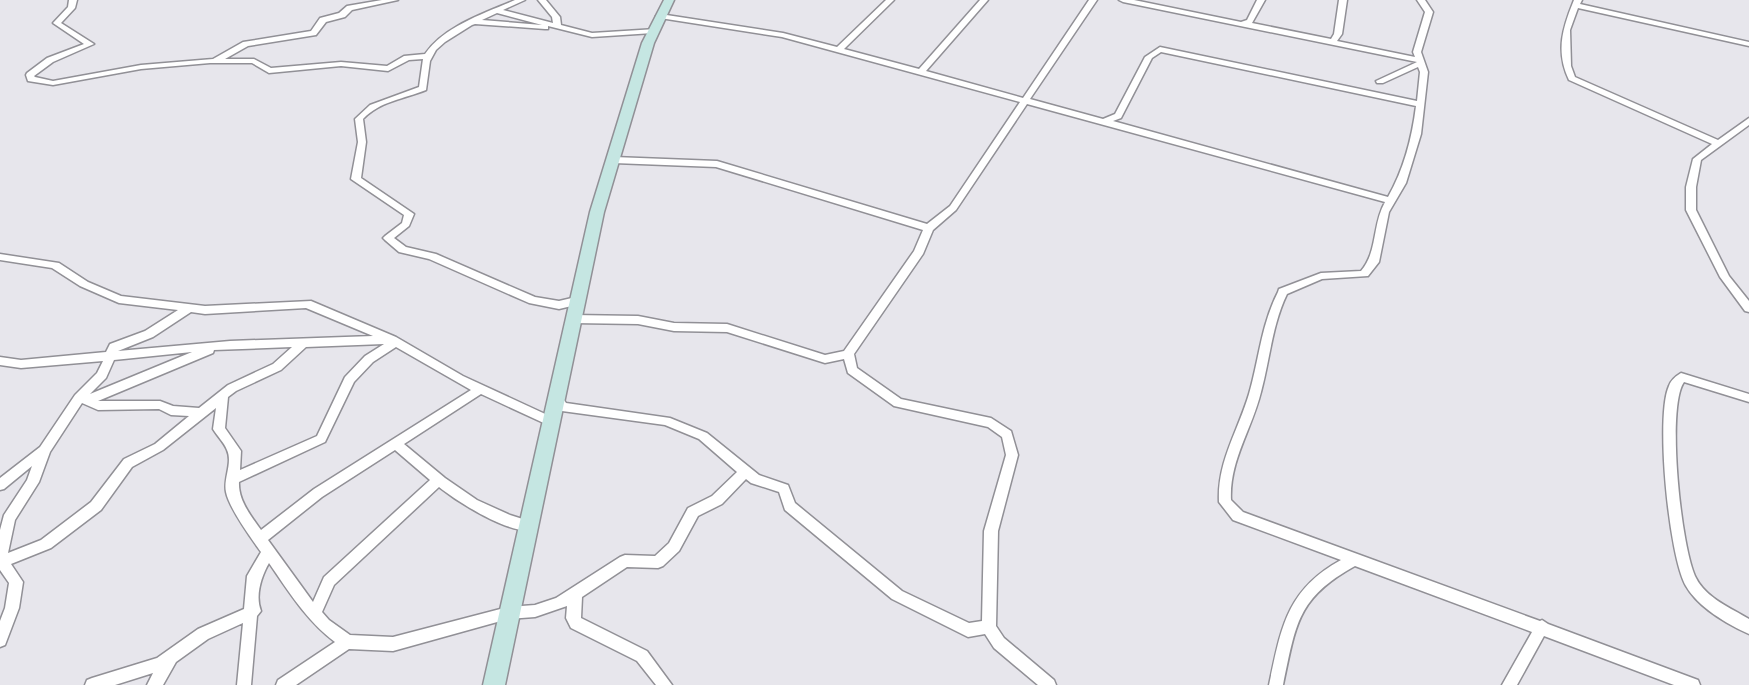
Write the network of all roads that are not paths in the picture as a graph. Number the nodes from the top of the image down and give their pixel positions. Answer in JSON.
{"nodes":[{"id":1,"x":73,"y":0,"type":"edge"},
{"id":2,"x":394,"y":0,"type":"edge"},
{"id":3,"x":521,"y":0,"type":"edge"},
{"id":4,"x":542,"y":0,"type":"edge"},
{"id":5,"x":669,"y":0,"type":"edge"},
{"id":6,"x":890,"y":0,"type":"edge"},
{"id":7,"x":984,"y":0,"type":"edge"},
{"id":8,"x":1093,"y":0,"type":"edge"},
{"id":9,"x":1123,"y":0,"type":"edge"},
{"id":10,"x":1261,"y":0,"type":"edge"},
{"id":11,"x":1343,"y":0,"type":"edge"},
{"id":12,"x":1421,"y":0,"type":"edge"},
{"id":13,"x":1182,"y":2,"type":"edge"},
{"id":14,"x":1578,"y":3,"type":"edge"},
{"id":15,"x":497,"y":11,"type":"junction"},
{"id":16,"x":1176,"y":11,"type":"junction"},
{"id":17,"x":474,"y":22,"type":"junction"},
{"id":18,"x":656,"y":24,"type":"junction"},
{"id":19,"x":1246,"y":24,"type":"junction"},
{"id":20,"x":559,"y":27,"type":"junction"},
{"id":21,"x":1332,"y":43,"type":"junction"},
{"id":22,"x":1749,"y":44,"type":"edge"},
{"id":23,"x":839,"y":50,"type":"junction"},
{"id":24,"x":427,"y":56,"type":"junction"},
{"id":25,"x":215,"y":61,"type":"junction"},
{"id":26,"x":1420,"y":62,"type":"junction"},
{"id":27,"x":921,"y":72,"type":"junction"},
{"id":28,"x":1380,"y":81,"type":"dead end"},
{"id":29,"x":1024,"y":100,"type":"junction"},
{"id":30,"x":1419,"y":104,"type":"junction"},
{"id":31,"x":1749,"y":121,"type":"edge"},
{"id":32,"x":1104,"y":122,"type":"junction"},
{"id":33,"x":1716,"y":142,"type":"junction"},
{"id":34,"x":614,"y":160,"type":"junction"},
{"id":35,"x":1391,"y":201,"type":"junction"},
{"id":36,"x":929,"y":228,"type":"junction"},
{"id":37,"x":0,"y":257,"type":"edge"},
{"id":38,"x":576,"y":301,"type":"junction"},
{"id":39,"x":189,"y":308,"type":"junction"},
{"id":40,"x":1749,"y":308,"type":"edge"},
{"id":41,"x":573,"y":319,"type":"junction"},
{"id":42,"x":394,"y":341,"type":"junction"},
{"id":43,"x":303,"y":342,"type":"junction"},
{"id":44,"x":219,"y":346,"type":"junction"},
{"id":45,"x":112,"y":354,"type":"junction"},
{"id":46,"x":848,"y":354,"type":"junction"},
{"id":47,"x":0,"y":361,"type":"edge"},
{"id":48,"x":481,"y":389,"type":"junction"},
{"id":49,"x":223,"y":394,"type":"junction"},
{"id":50,"x":1749,"y":398,"type":"edge"},
{"id":51,"x":83,"y":399,"type":"junction"},
{"id":52,"x":558,"y":400,"type":"junction"},
{"id":53,"x":200,"y":413,"type":"junction"},
{"id":54,"x":552,"y":422,"type":"junction"},
{"id":55,"x":395,"y":443,"type":"junction"},
{"id":56,"x":44,"y":450,"type":"junction"},
{"id":57,"x":746,"y":471,"type":"junction"},
{"id":58,"x":231,"y":480,"type":"junction"},
{"id":59,"x":437,"y":481,"type":"junction"},
{"id":60,"x":0,"y":485,"type":"edge"},
{"id":61,"x":527,"y":526,"type":"junction"},
{"id":62,"x":264,"y":545,"type":"junction"},
{"id":63,"x":1,"y":559,"type":"edge"},
{"id":64,"x":1355,"y":559,"type":"junction"},
{"id":65,"x":575,"y":594,"type":"junction"},
{"id":66,"x":254,"y":611,"type":"junction"},
{"id":67,"x":508,"y":613,"type":"junction"},
{"id":68,"x":314,"y":614,"type":"junction"},
{"id":69,"x":989,"y":627,"type":"junction"},
{"id":70,"x":1542,"y":627,"type":"junction"},
{"id":71,"x":1749,"y":627,"type":"edge"},
{"id":72,"x":0,"y":640,"type":"edge"},
{"id":73,"x":347,"y":642,"type":"junction"},
{"id":74,"x":172,"y":658,"type":"junction"},
{"id":75,"x":1685,"y":684,"type":"edge"},
{"id":76,"x":92,"y":685,"type":"edge"},
{"id":77,"x":154,"y":685,"type":"edge"},
{"id":78,"x":244,"y":685,"type":"edge"},
{"id":79,"x":283,"y":685,"type":"edge"},
{"id":80,"x":494,"y":685,"type":"edge"},
{"id":81,"x":665,"y":685,"type":"edge"},
{"id":82,"x":1049,"y":685,"type":"edge"},
{"id":83,"x":1276,"y":685,"type":"edge"},
{"id":84,"x":1509,"y":685,"type":"edge"}],
"edges":[{"from":1,"to":25,"type":"street"},
{"from":2,"to":25,"type":"street"},
{"from":3,"to":15,"type":"street"},
{"from":4,"to":20,"type":"street"},
{"from":5,"to":18,"type":"street"},
{"from":6,"to":23,"type":"street"},
{"from":7,"to":27,"type":"street"},
{"from":8,"to":29,"type":"street"},
{"from":9,"to":16,"type":"street"},
{"from":10,"to":19,"type":"street"},
{"from":11,"to":21,"type":"street"},
{"from":12,"to":26,"type":"street"},
{"from":13,"to":16,"type":"street"},
{"from":14,"to":22,"type":"street"},
{"from":14,"to":33,"type":"street"},
{"from":15,"to":17,"type":"street"},
{"from":15,"to":20,"type":"street"},
{"from":16,"to":19,"type":"street"},
{"from":17,"to":20,"type":"street"},
{"from":17,"to":24,"type":"street"},
{"from":18,"to":20,"type":"street"},
{"from":18,"to":23,"type":"street"},
{"from":18,"to":34,"type":"street"},
{"from":19,"to":21,"type":"street"},
{"from":21,"to":26,"type":"street"},
{"from":23,"to":27,"type":"street"},
{"from":24,"to":25,"type":"street"},
{"from":24,"to":38,"type":"street"},
{"from":26,"to":28,"type":"street"},
{"from":26,"to":30,"type":"street"},
{"from":27,"to":29,"type":"street"},
{"from":29,"to":32,"type":"street"},
{"from":29,"to":36,"type":"street"},
{"from":30,"to":32,"type":"street"},
{"from":30,"to":35,"type":"street"},
{"from":31,"to":33,"type":"street"},
{"from":32,"to":35,"type":"street"},
{"from":33,"to":40,"type":"street"},
{"from":34,"to":36,"type":"street"},
{"from":34,"to":38,"type":"street"},
{"from":35,"to":64,"type":"street"},
{"from":36,"to":46,"type":"street"},
{"from":37,"to":39,"type":"street"},
{"from":38,"to":41,"type":"street"},
{"from":39,"to":42,"type":"street"},
{"from":39,"to":45,"type":"street"},
{"from":41,"to":46,"type":"street"},
{"from":41,"to":52,"type":"street"},
{"from":42,"to":43,"type":"street"},
{"from":42,"to":48,"type":"street"},
{"from":42,"to":58,"type":"street"},
{"from":43,"to":44,"type":"street"},
{"from":43,"to":49,"type":"street"},
{"from":44,"to":45,"type":"street"},
{"from":44,"to":51,"type":"street"},
{"from":45,"to":47,"type":"street"},
{"from":45,"to":51,"type":"street"},
{"from":46,"to":69,"type":"street"},
{"from":48,"to":54,"type":"street"},
{"from":48,"to":55,"type":"street"},
{"from":49,"to":53,"type":"street"},
{"from":49,"to":58,"type":"street"},
{"from":50,"to":71,"type":"street"},
{"from":51,"to":53,"type":"street"},
{"from":51,"to":56,"type":"street"},
{"from":52,"to":54,"type":"street"},
{"from":52,"to":57,"type":"street"},
{"from":53,"to":63,"type":"street"},
{"from":54,"to":61,"type":"street"},
{"from":55,"to":59,"type":"street"},
{"from":55,"to":62,"type":"street"},
{"from":56,"to":60,"type":"street"},
{"from":56,"to":63,"type":"street"},
{"from":57,"to":65,"type":"street"},
{"from":57,"to":69,"type":"street"},
{"from":58,"to":62,"type":"street"},
{"from":59,"to":61,"type":"street"},
{"from":59,"to":68,"type":"street"},
{"from":61,"to":67,"type":"street"},
{"from":62,"to":66,"type":"street"},
{"from":62,"to":68,"type":"street"},
{"from":63,"to":72,"type":"street"},
{"from":64,"to":70,"type":"street"},
{"from":64,"to":83,"type":"street"},
{"from":65,"to":67,"type":"street"},
{"from":65,"to":81,"type":"street"},
{"from":66,"to":74,"type":"street"},
{"from":66,"to":78,"type":"street"},
{"from":67,"to":73,"type":"street"},
{"from":67,"to":80,"type":"street"},
{"from":68,"to":73,"type":"street"},
{"from":69,"to":82,"type":"street"},
{"from":70,"to":75,"type":"street"},
{"from":70,"to":84,"type":"street"},
{"from":73,"to":79,"type":"street"},
{"from":74,"to":76,"type":"street"},
{"from":74,"to":77,"type":"street"}]}
